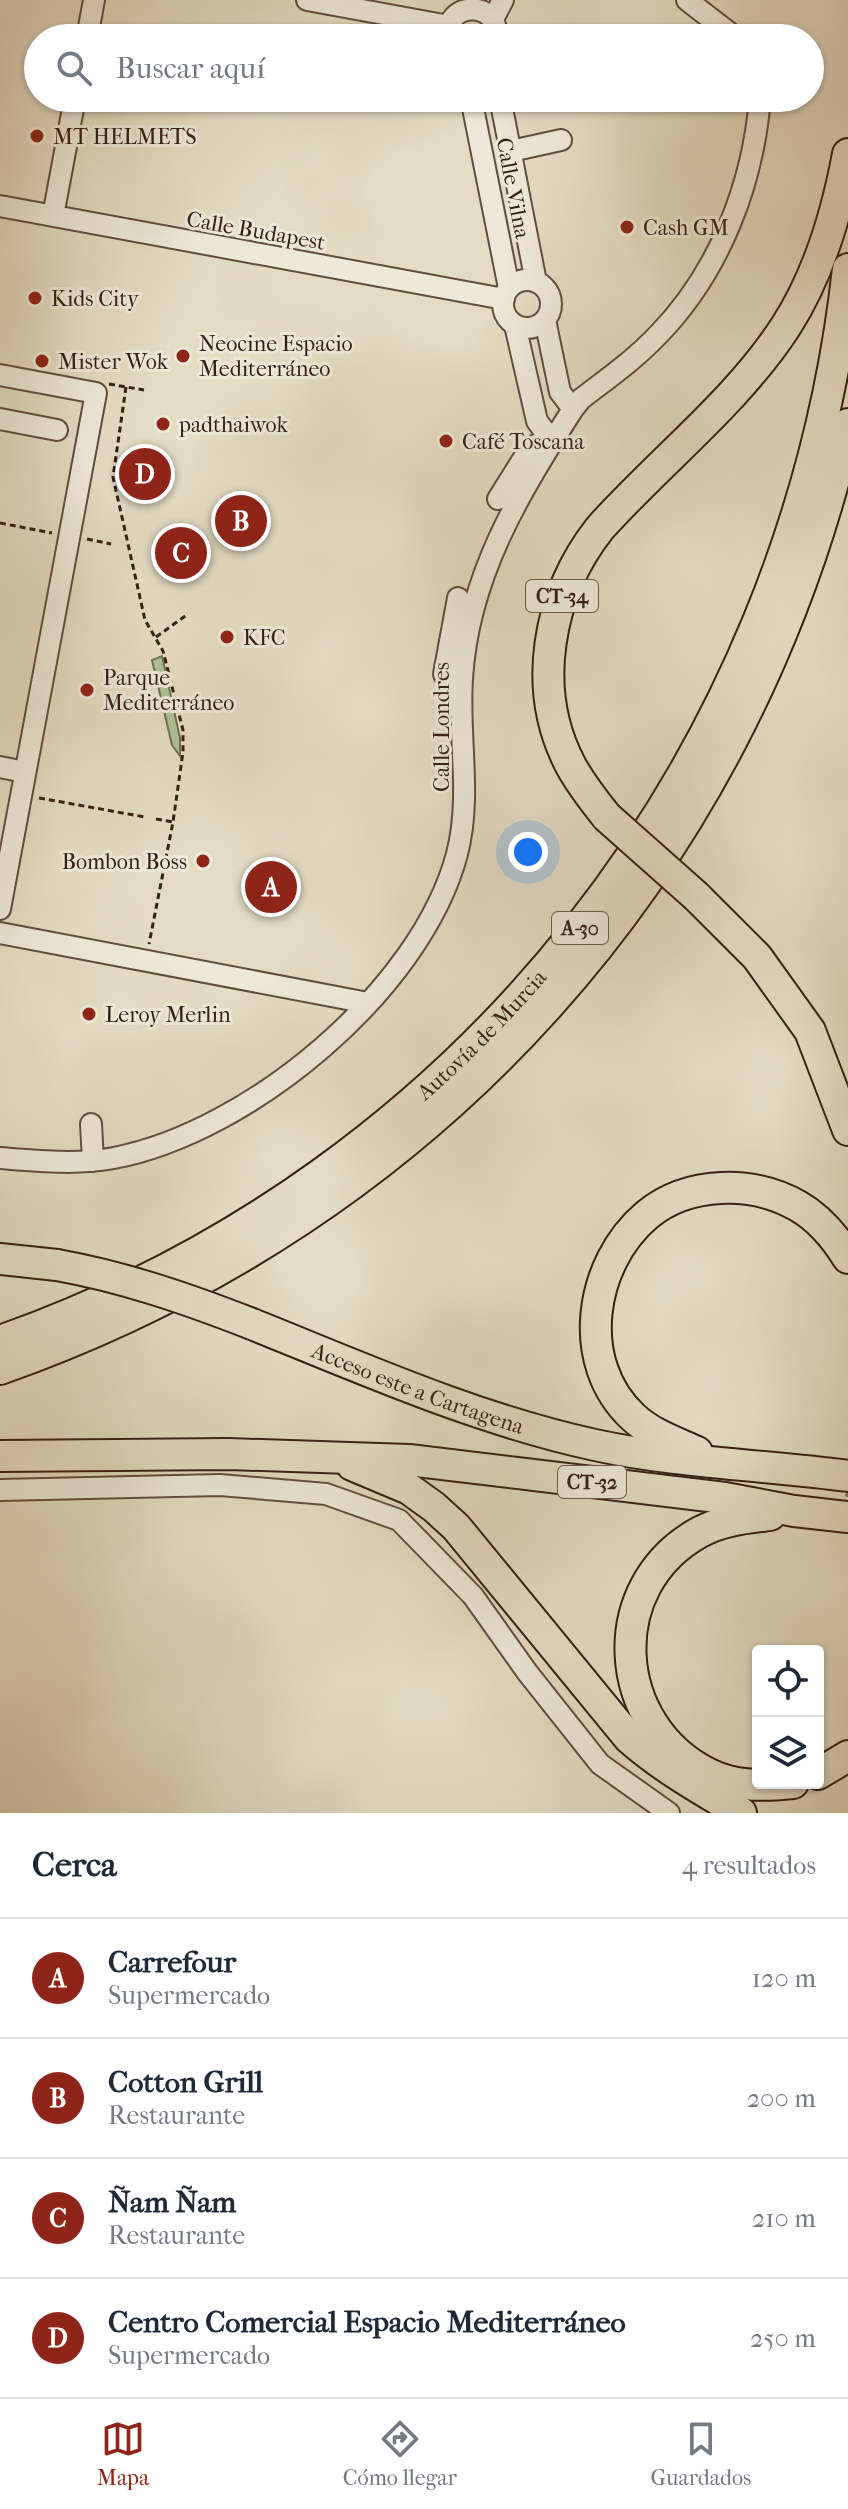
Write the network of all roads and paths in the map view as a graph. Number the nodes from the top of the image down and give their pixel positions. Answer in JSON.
{"nodes":[{"id":1,"x":94,"y":0,"type":"edge"},
{"id":2,"x":307,"y":0,"type":"edge"},
{"id":3,"x":503,"y":0,"type":"edge"},
{"id":4,"x":687,"y":0,"type":"edge"},
{"id":5,"x":470,"y":3,"type":"edge"},
{"id":6,"x":90,"y":24,"type":"edge"},
{"id":7,"x":414,"y":24,"type":"edge"},
{"id":8,"x":452,"y":24,"type":"edge"},
{"id":9,"x":492,"y":24,"type":"edge"},
{"id":10,"x":495,"y":24,"type":"edge"},
{"id":11,"x":718,"y":24,"type":"edge"},
{"id":12,"x":72,"y":112,"type":"edge"},
{"id":13,"x":474,"y":112,"type":"edge"},
{"id":14,"x":503,"y":112,"type":"edge"},
{"id":15,"x":758,"y":112,"type":"edge"},
{"id":16,"x":561,"y":140,"type":"dead end"},
{"id":17,"x":511,"y":151,"type":"junction"},
{"id":18,"x":848,"y":154,"type":"edge"},
{"id":19,"x":0,"y":206,"type":"edge"},
{"id":20,"x":53,"y":216,"type":"junction"},
{"id":21,"x":848,"y":269,"type":"edge"},
{"id":22,"x":536,"y":282,"type":"junction"},
{"id":23,"x":506,"y":293,"type":"junction"},
{"id":24,"x":545,"y":320,"type":"junction"},
{"id":25,"x":515,"y":325,"type":"junction"},
{"id":26,"x":0,"y":375,"type":"edge"},
{"id":27,"x":126,"y":387,"type":"dead end"},
{"id":28,"x":573,"y":409,"type":"junction"},
{"id":29,"x":0,"y":419,"type":"edge"},
{"id":30,"x":848,"y":424,"type":"edge"},
{"id":31,"x":0,"y":430,"type":"edge"},
{"id":32,"x":557,"y":435,"type":"junction"},
{"id":33,"x":498,"y":499,"type":"dead end"},
{"id":34,"x":458,"y":598,"type":"dead end"},
{"id":35,"x":188,"y":614,"type":"dead end"},
{"id":36,"x":156,"y":637,"type":"junction"},
{"id":37,"x":461,"y":711,"type":"junction"},
{"id":38,"x":0,"y":767,"type":"edge"},
{"id":39,"x":0,"y":778,"type":"edge"},
{"id":40,"x":25,"y":783,"type":"junction"},
{"id":41,"x":145,"y":817,"type":"dead end"},
{"id":42,"x":156,"y":819,"type":"dead end"},
{"id":43,"x":173,"y":822,"type":"junction"},
{"id":44,"x":8,"y":824,"type":"edge"},
{"id":45,"x":0,"y":909,"type":"edge"},
{"id":46,"x":0,"y":933,"type":"edge"},
{"id":47,"x":147,"y":951,"type":"dead end"},
{"id":48,"x":368,"y":1003,"type":"junction"},
{"id":49,"x":91,"y":1124,"type":"dead end"},
{"id":50,"x":848,"y":1130,"type":"edge"},
{"id":51,"x":0,"y":1158,"type":"edge"},
{"id":52,"x":93,"y":1161,"type":"junction"},
{"id":53,"x":848,"y":1258,"type":"edge"},
{"id":54,"x":0,"y":1259,"type":"edge"},
{"id":55,"x":0,"y":1341,"type":"edge"},
{"id":56,"x":0,"y":1369,"type":"edge"},
{"id":57,"x":0,"y":1456,"type":"edge"},
{"id":58,"x":335,"y":1459,"type":"junction"},
{"id":59,"x":720,"y":1463,"type":"junction"},
{"id":60,"x":848,"y":1476,"type":"edge"},
{"id":61,"x":0,"y":1490,"type":"edge"},
{"id":62,"x":794,"y":1511,"type":"junction"},
{"id":63,"x":848,"y":1517,"type":"edge"},
{"id":64,"x":848,"y":1756,"type":"edge"},
{"id":65,"x":824,"y":1770,"type":"edge"},
{"id":66,"x":752,"y":1785,"type":"edge"},
{"id":67,"x":669,"y":1813,"type":"edge"},
{"id":68,"x":741,"y":1813,"type":"edge"}],
"edges":[{"from":1,"to":6,"type":"street"},
{"from":2,"to":7,"type":"street"},
{"from":3,"to":10,"type":"street"},
{"from":4,"to":11,"type":"street"},
{"from":5,"to":8,"type":"street"},
{"from":5,"to":9,"type":"street"},
{"from":12,"to":20,"type":"street"},
{"from":13,"to":23,"type":"street","name":"Calle Vilna"},
{"from":14,"to":17,"type":"street","name":"Calle Vilna"},
{"from":15,"to":28,"type":"street","name":"Calle Londres"},
{"from":16,"to":17,"type":"street"},
{"from":17,"to":22,"type":"street","name":"Calle Vilna"},
{"from":18,"to":50,"type":"highway","number":"CT-34","bridge":true},
{"from":19,"to":20,"type":"street","name":"Calle Budapest"},
{"from":20,"to":23,"type":"street","name":"Calle Budapest"},
{"from":21,"to":55,"type":"highway","name":"Autovía de Murcia","number":"A-30"},
{"from":22,"to":23,"type":"street"},
{"from":22,"to":24,"type":"street"},
{"from":23,"to":25,"type":"street"},
{"from":24,"to":25,"type":"street"},
{"from":24,"to":28,"type":"street"},
{"from":25,"to":32,"type":"street"},
{"from":26,"to":40,"type":"street"},
{"from":27,"to":36,"type":"path"},
{"from":28,"to":32,"type":"street","name":"Calle Londres"},
{"from":29,"to":31,"type":"street"},
{"from":30,"to":56,"type":"highway","name":"Autovía de Murcia","number":"A-30"},
{"from":32,"to":33,"type":"street"},
{"from":32,"to":37,"type":"street","name":"Calle Londres"},
{"from":34,"to":37,"type":"street"},
{"from":35,"to":36,"type":"path"},
{"from":36,"to":43,"type":"path"},
{"from":37,"to":48,"type":"street","name":"Calle Londres"},
{"from":38,"to":40,"type":"street"},
{"from":39,"to":40,"type":"street"},
{"from":40,"to":41,"type":"path"},
{"from":40,"to":44,"type":"street"},
{"from":42,"to":43,"type":"path"},
{"from":43,"to":47,"type":"path"},
{"from":44,"to":45,"type":"street"},
{"from":46,"to":48,"type":"street"},
{"from":48,"to":52,"type":"street","name":"Calle Londres"},
{"from":49,"to":52,"type":"street"},
{"from":51,"to":52,"type":"street","name":"Calle Londres"},
{"from":53,"to":59,"type":"highway"},
{"from":54,"to":59,"type":"highway","name":"Acceso este a Cartagena","number":"CT-32","bridge":true},
{"from":57,"to":58,"type":"highway","number":"CT-32"},
{"from":58,"to":62,"type":"highway","number":"CT-32"},
{"from":58,"to":68,"type":"highway"},
{"from":59,"to":60,"type":"highway","name":"Acceso este a Cartagena","number":"CT-32"},
{"from":61,"to":67,"type":"street"},
{"from":62,"to":63,"type":"highway","number":"CT-32"},
{"from":62,"to":66,"type":"highway"},
{"from":64,"to":65,"type":"highway"}]}
